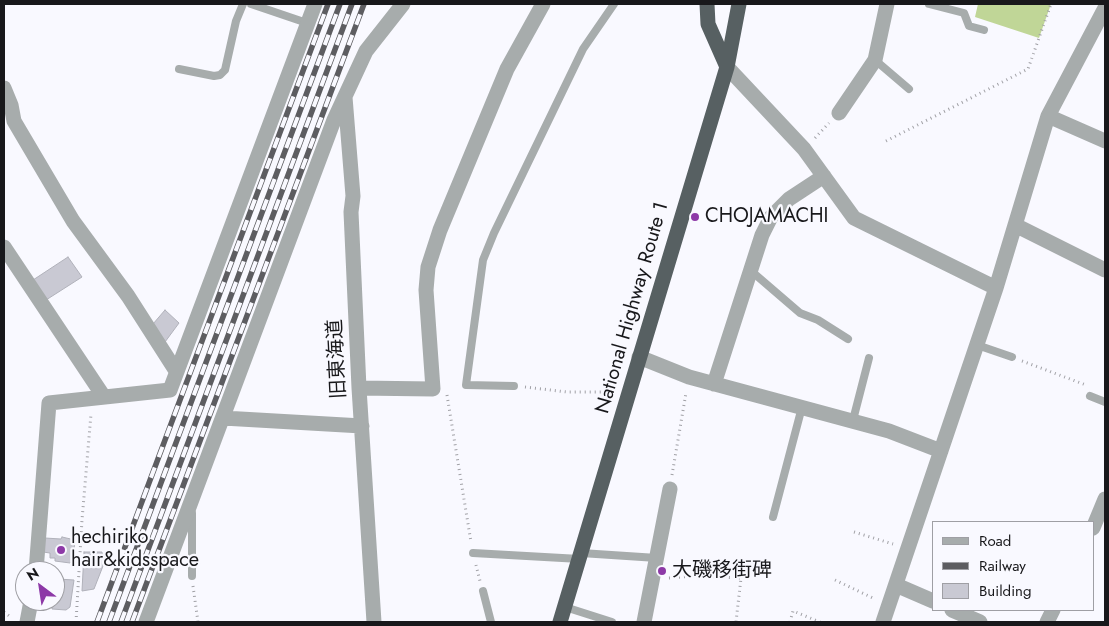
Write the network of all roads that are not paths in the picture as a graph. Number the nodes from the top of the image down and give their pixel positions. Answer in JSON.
{"nodes":[{"id":1,"x":242,"y":4,"type":"edge"},
{"id":2,"x":251,"y":4,"type":"edge"},
{"id":3,"x":315,"y":4,"type":"edge"},
{"id":4,"x":403,"y":4,"type":"edge"},
{"id":5,"x":543,"y":4,"type":"edge"},
{"id":6,"x":614,"y":4,"type":"edge"},
{"id":7,"x":707,"y":4,"type":"edge"},
{"id":8,"x":739,"y":4,"type":"edge"},
{"id":9,"x":887,"y":4,"type":"edge"},
{"id":10,"x":929,"y":4,"type":"edge"},
{"id":11,"x":1105,"y":8,"type":"edge"},
{"id":12,"x":307,"y":23,"type":"junction"},
{"id":13,"x":984,"y":30,"type":"dead end"},
{"id":14,"x":875,"y":60,"type":"junction"},
{"id":15,"x":727,"y":66,"type":"junction"},
{"id":16,"x":179,"y":70,"type":"dead end"},
{"id":17,"x":4,"y":88,"type":"edge"},
{"id":18,"x":910,"y":89,"type":"dead end"},
{"id":19,"x":345,"y":93,"type":"junction"},
{"id":20,"x":839,"y":113,"type":"road end"},
{"id":21,"x":1048,"y":116,"type":"junction"},
{"id":22,"x":1105,"y":141,"type":"edge"},
{"id":23,"x":824,"y":176,"type":"junction"},
{"id":24,"x":1015,"y":225,"type":"junction"},
{"id":25,"x":4,"y":248,"type":"edge"},
{"id":26,"x":750,"y":270,"type":"junction"},
{"id":27,"x":1105,"y":270,"type":"edge"},
{"id":28,"x":996,"y":288,"type":"junction"},
{"id":29,"x":848,"y":339,"type":"dead end"},
{"id":30,"x":977,"y":345,"type":"junction"},
{"id":31,"x":639,"y":357,"type":"junction"},
{"id":32,"x":1012,"y":357,"type":"road end"},
{"id":33,"x":869,"y":358,"type":"dead end"},
{"id":34,"x":176,"y":371,"type":"junction"},
{"id":35,"x":714,"y":384,"type":"junction"},
{"id":36,"x":514,"y":386,"type":"road end"},
{"id":37,"x":359,"y":388,"type":"junction"},
{"id":38,"x":1090,"y":396,"type":"road end"},
{"id":39,"x":98,"y":398,"type":"junction"},
{"id":40,"x":1105,"y":402,"type":"edge"},
{"id":41,"x":802,"y":407,"type":"junction"},
{"id":42,"x":223,"y":418,"type":"junction"},
{"id":43,"x":853,"y":420,"type":"junction"},
{"id":44,"x":362,"y":426,"type":"junction"},
{"id":45,"x":941,"y":451,"type":"junction"},
{"id":46,"x":670,"y":489,"type":"road end"},
{"id":47,"x":1105,"y":499,"type":"edge"},
{"id":48,"x":192,"y":503,"type":"junction"},
{"id":49,"x":773,"y":517,"type":"dead end"},
{"id":50,"x":1094,"y":526,"type":"edge"},
{"id":51,"x":473,"y":553,"type":"road end"},
{"id":52,"x":580,"y":556,"type":"junction"},
{"id":53,"x":657,"y":558,"type":"junction"},
{"id":54,"x":37,"y":561,"type":"edge"},
{"id":55,"x":192,"y":576,"type":"road end"},
{"id":56,"x":896,"y":585,"type":"junction"},
{"id":57,"x":483,"y":591,"type":"road end"},
{"id":58,"x":932,"y":601,"type":"edge"},
{"id":59,"x":565,"y":607,"type":"junction"},
{"id":60,"x":954,"y":611,"type":"edge"},
{"id":61,"x":146,"y":622,"type":"edge"},
{"id":62,"x":374,"y":622,"type":"edge"},
{"id":63,"x":491,"y":622,"type":"edge"},
{"id":64,"x":560,"y":622,"type":"edge"},
{"id":65,"x":612,"y":622,"type":"edge"},
{"id":66,"x":644,"y":622,"type":"edge"},
{"id":67,"x":883,"y":622,"type":"edge"},
{"id":68,"x":980,"y":622,"type":"edge"}],
"edges":[{"from":1,"to":16,"type":"lane"},
{"from":2,"to":12,"type":"lane"},
{"from":3,"to":12,"type":"street"},
{"from":4,"to":19,"type":"street"},
{"from":5,"to":37,"type":"street"},
{"from":6,"to":36,"type":"lane"},
{"from":7,"to":15,"type":"highway"},
{"from":8,"to":15,"type":"highway","name":"National Highway Route 1"},
{"from":9,"to":14,"type":"street"},
{"from":10,"to":13,"type":"lane"},
{"from":11,"to":21,"type":"street"},
{"from":12,"to":34,"type":"street"},
{"from":14,"to":18,"type":"lane"},
{"from":14,"to":20,"type":"street"},
{"from":15,"to":23,"type":"street"},
{"from":15,"to":31,"type":"highway","name":"National Highway Route 1"},
{"from":17,"to":34,"type":"street"},
{"from":19,"to":37,"type":"street","name":"旧東海道"},
{"from":19,"to":42,"type":"street"},
{"from":21,"to":22,"type":"street"},
{"from":21,"to":24,"type":"street"},
{"from":23,"to":26,"type":"street"},
{"from":23,"to":28,"type":"street"},
{"from":24,"to":27,"type":"street"},
{"from":24,"to":28,"type":"street"},
{"from":25,"to":39,"type":"street"},
{"from":26,"to":29,"type":"lane"},
{"from":26,"to":35,"type":"street"},
{"from":28,"to":30,"type":"street"},
{"from":30,"to":32,"type":"lane"},
{"from":30,"to":45,"type":"street"},
{"from":31,"to":35,"type":"street"},
{"from":31,"to":52,"type":"highway","name":"National Highway Route 1"},
{"from":33,"to":43,"type":"lane"},
{"from":34,"to":39,"type":"street"},
{"from":35,"to":41,"type":"street"},
{"from":37,"to":44,"type":"street","name":"旧東海道"},
{"from":38,"to":40,"type":"lane"},
{"from":39,"to":54,"type":"street"},
{"from":41,"to":43,"type":"street"},
{"from":41,"to":49,"type":"lane"},
{"from":42,"to":44,"type":"street"},
{"from":42,"to":48,"type":"street"},
{"from":43,"to":45,"type":"street"},
{"from":44,"to":62,"type":"street","name":"旧東海道"},
{"from":45,"to":56,"type":"street"},
{"from":46,"to":53,"type":"street"},
{"from":47,"to":50,"type":"street"},
{"from":48,"to":55,"type":"lane"},
{"from":48,"to":61,"type":"street"},
{"from":51,"to":52,"type":"lane"},
{"from":52,"to":53,"type":"lane"},
{"from":52,"to":59,"type":"highway","name":"National Highway Route 1"},
{"from":53,"to":66,"type":"street"},
{"from":56,"to":58,"type":"street"},
{"from":56,"to":67,"type":"street"},
{"from":57,"to":63,"type":"lane"},
{"from":59,"to":64,"type":"highway","name":"National Highway Route 1"},
{"from":59,"to":65,"type":"lane"},
{"from":60,"to":68,"type":"street"}]}
